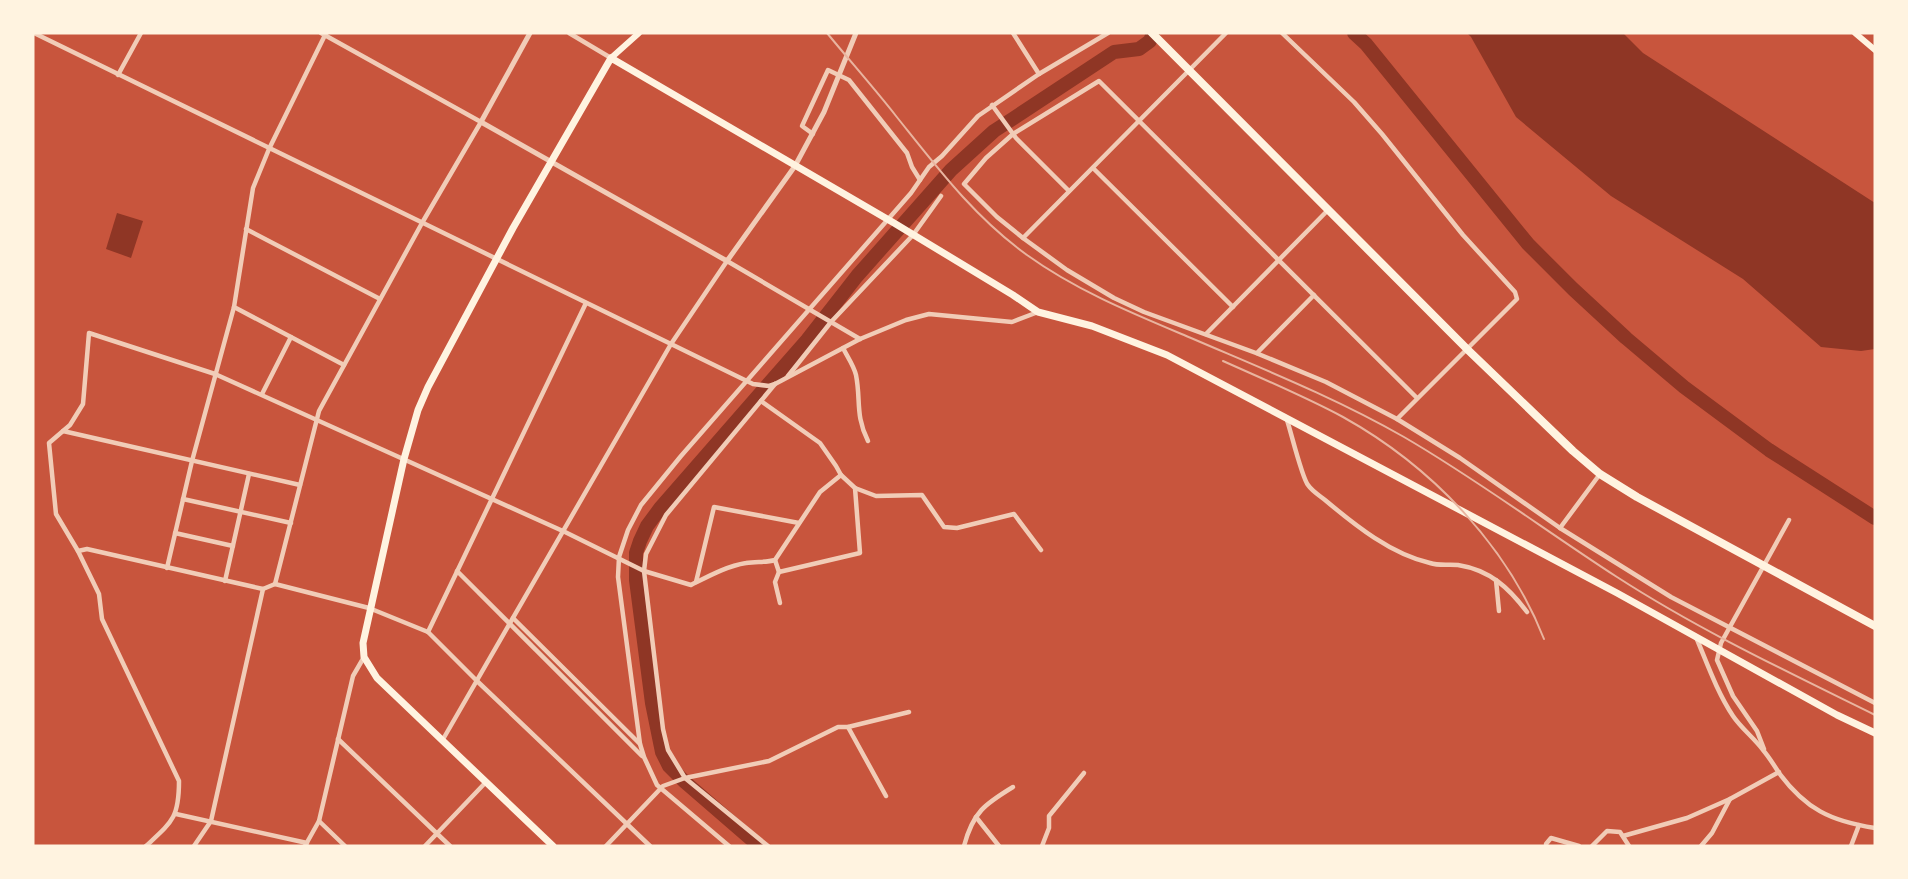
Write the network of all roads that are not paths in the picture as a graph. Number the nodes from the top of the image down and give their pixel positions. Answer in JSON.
{"nodes":[{"id":1,"x":35,"y":33,"type":"edge"},
{"id":2,"x":141,"y":33,"type":"edge"},
{"id":3,"x":530,"y":33,"type":"edge"},
{"id":4,"x":569,"y":33,"type":"edge"},
{"id":5,"x":639,"y":33,"type":"edge"},
{"id":6,"x":856,"y":33,"type":"edge"},
{"id":7,"x":1013,"y":33,"type":"edge"},
{"id":8,"x":1108,"y":33,"type":"edge"},
{"id":9,"x":1152,"y":33,"type":"edge"},
{"id":10,"x":1226,"y":33,"type":"edge"},
{"id":11,"x":1282,"y":33,"type":"edge"},
{"id":12,"x":1855,"y":33,"type":"edge"},
{"id":13,"x":324,"y":34,"type":"edge"},
{"id":14,"x":1875,"y":50,"type":"edge"},
{"id":15,"x":611,"y":58,"type":"junction"},
{"id":16,"x":1189,"y":71,"type":"junction"},
{"id":17,"x":1039,"y":74,"type":"junction"},
{"id":18,"x":118,"y":75,"type":"junction"},
{"id":19,"x":992,"y":105,"type":"junction"},
{"id":20,"x":1139,"y":121,"type":"junction"},
{"id":21,"x":481,"y":122,"type":"junction"},
{"id":22,"x":813,"y":134,"type":"junction"},
{"id":23,"x":1013,"y":134,"type":"junction"},
{"id":24,"x":269,"y":149,"type":"junction"},
{"id":25,"x":552,"y":162,"type":"junction"},
{"id":26,"x":795,"y":166,"type":"junction"},
{"id":27,"x":1093,"y":168,"type":"junction"},
{"id":28,"x":920,"y":180,"type":"junction"},
{"id":29,"x":1070,"y":191,"type":"junction"},
{"id":30,"x":941,"y":196,"type":"dead end"},
{"id":31,"x":1329,"y":209,"type":"junction"},
{"id":32,"x":890,"y":221,"type":"junction"},
{"id":33,"x":422,"y":223,"type":"junction"},
{"id":34,"x":246,"y":229,"type":"junction"},
{"id":35,"x":911,"y":233,"type":"junction"},
{"id":36,"x":1023,"y":238,"type":"junction"},
{"id":37,"x":497,"y":260,"type":"junction"},
{"id":38,"x":1279,"y":260,"type":"junction"},
{"id":39,"x":727,"y":261,"type":"junction"},
{"id":40,"x":1314,"y":296,"type":"junction"},
{"id":41,"x":380,"y":299,"type":"junction"},
{"id":42,"x":586,"y":303,"type":"junction"},
{"id":43,"x":234,"y":307,"type":"junction"},
{"id":44,"x":1233,"y":307,"type":"junction"},
{"id":45,"x":812,"y":311,"type":"junction"},
{"id":46,"x":1038,"y":312,"type":"junction"},
{"id":47,"x":830,"y":322,"type":"junction"},
{"id":48,"x":1206,"y":334,"type":"junction"},
{"id":49,"x":291,"y":338,"type":"junction"},
{"id":50,"x":860,"y":339,"type":"junction"},
{"id":51,"x":671,"y":344,"type":"junction"},
{"id":52,"x":843,"y":348,"type":"junction"},
{"id":53,"x":1468,"y":350,"type":"junction"},
{"id":54,"x":1257,"y":353,"type":"junction"},
{"id":55,"x":344,"y":365,"type":"junction"},
{"id":56,"x":215,"y":374,"type":"junction"},
{"id":57,"x":786,"y":378,"type":"junction"},
{"id":58,"x":750,"y":382,"type":"junction"},
{"id":59,"x":775,"y":384,"type":"junction"},
{"id":60,"x":262,"y":394,"type":"junction"},
{"id":61,"x":1417,"y":398,"type":"junction"},
{"id":62,"x":761,"y":401,"type":"junction"},
{"id":63,"x":316,"y":418,"type":"junction"},
{"id":64,"x":1397,"y":419,"type":"junction"},
{"id":65,"x":1287,"y":420,"type":"junction"},
{"id":66,"x":63,"y":431,"type":"junction"},
{"id":67,"x":868,"y":441,"type":"dead end"},
{"id":68,"x":404,"y":459,"type":"junction"},
{"id":69,"x":192,"y":461,"type":"junction"},
{"id":70,"x":249,"y":474,"type":"junction"},
{"id":71,"x":1600,"y":474,"type":"junction"},
{"id":72,"x":841,"y":475,"type":"junction"},
{"id":73,"x":300,"y":485,"type":"junction"},
{"id":74,"x":855,"y":488,"type":"junction"},
{"id":75,"x":183,"y":499,"type":"junction"},
{"id":76,"x":492,"y":499,"type":"junction"},
{"id":77,"x":240,"y":512,"type":"junction"},
{"id":78,"x":1788,"y":520,"type":"dead end"},
{"id":79,"x":291,"y":523,"type":"junction"},
{"id":80,"x":799,"y":523,"type":"junction"},
{"id":81,"x":1560,"y":528,"type":"junction"},
{"id":82,"x":565,"y":532,"type":"junction"},
{"id":83,"x":175,"y":533,"type":"junction"},
{"id":84,"x":233,"y":546,"type":"junction"},
{"id":85,"x":1041,"y":550,"type":"dead end"},
{"id":86,"x":78,"y":551,"type":"junction"},
{"id":87,"x":621,"y":558,"type":"junction"},
{"id":88,"x":775,"y":560,"type":"junction"},
{"id":89,"x":1764,"y":565,"type":"junction"},
{"id":90,"x":167,"y":568,"type":"junction"},
{"id":91,"x":644,"y":571,"type":"junction"},
{"id":92,"x":457,"y":572,"type":"junction"},
{"id":93,"x":779,"y":572,"type":"junction"},
{"id":94,"x":225,"y":580,"type":"junction"},
{"id":95,"x":1496,"y":580,"type":"junction"},
{"id":96,"x":696,"y":582,"type":"junction"},
{"id":97,"x":275,"y":584,"type":"junction"},
{"id":98,"x":263,"y":589,"type":"junction"},
{"id":99,"x":780,"y":603,"type":"dead end"},
{"id":100,"x":369,"y":608,"type":"junction"},
{"id":101,"x":1499,"y":611,"type":"dead end"},
{"id":102,"x":1527,"y":612,"type":"dead end"},
{"id":103,"x":513,"y":618,"type":"junction"},
{"id":104,"x":509,"y":625,"type":"junction"},
{"id":105,"x":1875,"y":626,"type":"edge"},
{"id":106,"x":1730,"y":628,"type":"junction"},
{"id":107,"x":428,"y":632,"type":"junction"},
{"id":108,"x":1696,"y":637,"type":"junction"},
{"id":109,"x":364,"y":657,"type":"junction"},
{"id":110,"x":477,"y":681,"type":"junction"},
{"id":111,"x":1875,"y":704,"type":"edge"},
{"id":112,"x":909,"y":712,"type":"dead end"},
{"id":113,"x":848,"y":727,"type":"junction"},
{"id":114,"x":1875,"y":733,"type":"edge"},
{"id":115,"x":338,"y":739,"type":"junction"},
{"id":116,"x":442,"y":741,"type":"junction"},
{"id":117,"x":640,"y":744,"type":"junction"},
{"id":118,"x":1764,"y":751,"type":"junction"},
{"id":119,"x":644,"y":757,"type":"junction"},
{"id":120,"x":1779,"y":772,"type":"junction"},
{"id":121,"x":1084,"y":773,"type":"dead end"},
{"id":122,"x":685,"y":778,"type":"junction"},
{"id":123,"x":486,"y":782,"type":"junction"},
{"id":124,"x":1013,"y":786,"type":"dead end"},
{"id":125,"x":662,"y":787,"type":"junction"},
{"id":126,"x":886,"y":796,"type":"dead end"},
{"id":127,"x":1730,"y":799,"type":"junction"},
{"id":128,"x":176,"y":814,"type":"junction"},
{"id":129,"x":976,"y":817,"type":"junction"},
{"id":130,"x":211,"y":821,"type":"junction"},
{"id":131,"x":319,"y":821,"type":"junction"},
{"id":132,"x":627,"y":824,"type":"junction"},
{"id":133,"x":1859,"y":825,"type":"junction"},
{"id":134,"x":1875,"y":828,"type":"edge"},
{"id":135,"x":437,"y":833,"type":"junction"},
{"id":136,"x":1623,"y":836,"type":"junction"},
{"id":137,"x":1546,"y":844,"type":"dead end"},
{"id":138,"x":306,"y":845,"type":"edge"},
{"id":139,"x":146,"y":846,"type":"edge"},
{"id":140,"x":194,"y":846,"type":"edge"},
{"id":141,"x":345,"y":846,"type":"edge"},
{"id":142,"x":425,"y":846,"type":"edge"},
{"id":143,"x":450,"y":846,"type":"edge"},
{"id":144,"x":553,"y":846,"type":"edge"},
{"id":145,"x":606,"y":846,"type":"edge"},
{"id":146,"x":650,"y":846,"type":"edge"},
{"id":147,"x":729,"y":846,"type":"edge"},
{"id":148,"x":768,"y":846,"type":"edge"},
{"id":149,"x":964,"y":846,"type":"edge"},
{"id":150,"x":999,"y":846,"type":"edge"},
{"id":151,"x":1042,"y":846,"type":"edge"},
{"id":152,"x":1579,"y":846,"type":"edge"},
{"id":153,"x":1592,"y":846,"type":"edge"},
{"id":154,"x":1629,"y":846,"type":"edge"},
{"id":155,"x":1701,"y":846,"type":"edge"},
{"id":156,"x":1851,"y":846,"type":"edge"}],
"edges":[{"from":1,"to":18,"type":"street"},
{"from":2,"to":18,"type":"street"},
{"from":3,"to":21,"type":"street"},
{"from":4,"to":15,"type":"street"},
{"from":5,"to":15,"type":"main road"},
{"from":6,"to":22,"type":"street"},
{"from":7,"to":17,"type":"street"},
{"from":8,"to":17,"type":"street"},
{"from":9,"to":16,"type":"highway"},
{"from":10,"to":16,"type":"street"},
{"from":11,"to":53,"type":"street"},
{"from":12,"to":14,"type":"main road"},
{"from":13,"to":21,"type":"street"},
{"from":13,"to":24,"type":"street"},
{"from":15,"to":25,"type":"main road"},
{"from":15,"to":26,"type":"main road"},
{"from":16,"to":20,"type":"street"},
{"from":16,"to":31,"type":"highway"},
{"from":17,"to":19,"type":"street"},
{"from":18,"to":24,"type":"street"},
{"from":19,"to":23,"type":"street"},
{"from":19,"to":28,"type":"street"},
{"from":20,"to":23,"type":"street"},
{"from":20,"to":27,"type":"street"},
{"from":20,"to":38,"type":"street"},
{"from":21,"to":25,"type":"street"},
{"from":21,"to":33,"type":"street"},
{"from":22,"to":26,"type":"street"},
{"from":22,"to":28,"type":"street"},
{"from":23,"to":29,"type":"street"},
{"from":23,"to":36,"type":"street"},
{"from":24,"to":33,"type":"street"},
{"from":24,"to":34,"type":"street"},
{"from":25,"to":37,"type":"main road"},
{"from":25,"to":39,"type":"street"},
{"from":26,"to":32,"type":"main road"},
{"from":26,"to":39,"type":"street"},
{"from":27,"to":29,"type":"street"},
{"from":27,"to":44,"type":"street"},
{"from":28,"to":32,"type":"street"},
{"from":29,"to":36,"type":"street"},
{"from":30,"to":35,"type":"street"},
{"from":31,"to":38,"type":"street"},
{"from":31,"to":53,"type":"highway"},
{"from":32,"to":35,"type":"main road"},
{"from":32,"to":45,"type":"street"},
{"from":33,"to":37,"type":"street"},
{"from":33,"to":41,"type":"street"},
{"from":34,"to":41,"type":"street"},
{"from":34,"to":43,"type":"street"},
{"from":35,"to":46,"type":"main road"},
{"from":35,"to":47,"type":"street"},
{"from":36,"to":48,"type":"street"},
{"from":37,"to":42,"type":"street"},
{"from":37,"to":68,"type":"main road"},
{"from":38,"to":40,"type":"street"},
{"from":38,"to":44,"type":"street"},
{"from":39,"to":45,"type":"street"},
{"from":39,"to":51,"type":"street"},
{"from":40,"to":54,"type":"street"},
{"from":40,"to":61,"type":"street"},
{"from":41,"to":55,"type":"street"},
{"from":42,"to":51,"type":"street"},
{"from":42,"to":76,"type":"street"},
{"from":43,"to":49,"type":"street"},
{"from":43,"to":56,"type":"street"},
{"from":44,"to":48,"type":"street"},
{"from":45,"to":47,"type":"street"},
{"from":45,"to":58,"type":"street"},
{"from":46,"to":50,"type":"street"},
{"from":46,"to":65,"type":"main road"},
{"from":47,"to":50,"type":"street"},
{"from":47,"to":57,"type":"street"},
{"from":48,"to":54,"type":"street"},
{"from":49,"to":55,"type":"street"},
{"from":49,"to":60,"type":"street"},
{"from":50,"to":52,"type":"street"},
{"from":51,"to":58,"type":"street"},
{"from":51,"to":82,"type":"street"},
{"from":52,"to":57,"type":"street"},
{"from":52,"to":67,"type":"street"},
{"from":53,"to":61,"type":"street"},
{"from":53,"to":71,"type":"highway"},
{"from":54,"to":64,"type":"street"},
{"from":55,"to":63,"type":"street"},
{"from":56,"to":60,"type":"street"},
{"from":56,"to":66,"type":"street"},
{"from":56,"to":69,"type":"street"},
{"from":57,"to":59,"type":"street"},
{"from":58,"to":59,"type":"street"},
{"from":58,"to":87,"type":"street"},
{"from":59,"to":62,"type":"street"},
{"from":60,"to":63,"type":"street"},
{"from":61,"to":64,"type":"street"},
{"from":62,"to":72,"type":"street"},
{"from":62,"to":91,"type":"street"},
{"from":63,"to":68,"type":"street"},
{"from":63,"to":73,"type":"street"},
{"from":64,"to":81,"type":"street"},
{"from":65,"to":95,"type":"street"},
{"from":65,"to":108,"type":"main road"},
{"from":66,"to":69,"type":"street"},
{"from":66,"to":86,"type":"street"},
{"from":68,"to":76,"type":"street"},
{"from":68,"to":100,"type":"main road"},
{"from":69,"to":70,"type":"street"},
{"from":69,"to":75,"type":"street"},
{"from":70,"to":73,"type":"street"},
{"from":70,"to":77,"type":"street"},
{"from":71,"to":81,"type":"street"},
{"from":71,"to":89,"type":"highway"},
{"from":72,"to":74,"type":"street"},
{"from":72,"to":80,"type":"street"},
{"from":73,"to":79,"type":"street"},
{"from":74,"to":85,"type":"street"},
{"from":74,"to":93,"type":"street"},
{"from":75,"to":77,"type":"street"},
{"from":75,"to":83,"type":"street"},
{"from":76,"to":82,"type":"street"},
{"from":76,"to":92,"type":"street"},
{"from":77,"to":79,"type":"street"},
{"from":77,"to":84,"type":"street"},
{"from":78,"to":89,"type":"street"},
{"from":79,"to":97,"type":"street"},
{"from":80,"to":88,"type":"street"},
{"from":80,"to":96,"type":"street"},
{"from":81,"to":106,"type":"street"},
{"from":82,"to":87,"type":"street"},
{"from":82,"to":103,"type":"street"},
{"from":83,"to":84,"type":"street"},
{"from":83,"to":90,"type":"street"},
{"from":84,"to":94,"type":"street"},
{"from":86,"to":90,"type":"street"},
{"from":86,"to":128,"type":"street"},
{"from":87,"to":91,"type":"street"},
{"from":87,"to":117,"type":"street"},
{"from":88,"to":93,"type":"street"},
{"from":88,"to":96,"type":"street"},
{"from":89,"to":105,"type":"highway"},
{"from":89,"to":106,"type":"street"},
{"from":90,"to":94,"type":"street"},
{"from":91,"to":96,"type":"street"},
{"from":91,"to":122,"type":"street"},
{"from":92,"to":104,"type":"street"},
{"from":92,"to":107,"type":"street"},
{"from":93,"to":99,"type":"street"},
{"from":94,"to":98,"type":"street"},
{"from":95,"to":101,"type":"street"},
{"from":95,"to":102,"type":"street"},
{"from":97,"to":98,"type":"street"},
{"from":97,"to":100,"type":"street"},
{"from":98,"to":130,"type":"street"},
{"from":100,"to":107,"type":"street"},
{"from":100,"to":109,"type":"main road"},
{"from":103,"to":104,"type":"street"},
{"from":103,"to":117,"type":"street"},
{"from":104,"to":110,"type":"street"},
{"from":104,"to":119,"type":"street"},
{"from":106,"to":111,"type":"street"},
{"from":106,"to":118,"type":"street"},
{"from":107,"to":110,"type":"street"},
{"from":108,"to":114,"type":"main road"},
{"from":108,"to":118,"type":"street"},
{"from":109,"to":115,"type":"street"},
{"from":109,"to":116,"type":"main road"},
{"from":110,"to":116,"type":"street"},
{"from":110,"to":132,"type":"street"},
{"from":112,"to":113,"type":"street"},
{"from":113,"to":122,"type":"street"},
{"from":113,"to":126,"type":"street"},
{"from":115,"to":131,"type":"street"},
{"from":115,"to":135,"type":"street"},
{"from":116,"to":123,"type":"main road"},
{"from":117,"to":119,"type":"street"},
{"from":118,"to":120,"type":"street"},
{"from":119,"to":125,"type":"street"},
{"from":120,"to":127,"type":"street"},
{"from":120,"to":133,"type":"street"},
{"from":121,"to":151,"type":"street"},
{"from":122,"to":125,"type":"street"},
{"from":122,"to":148,"type":"street"},
{"from":123,"to":135,"type":"street"},
{"from":123,"to":144,"type":"main road"},
{"from":124,"to":129,"type":"street"},
{"from":125,"to":132,"type":"street"},
{"from":125,"to":147,"type":"street"},
{"from":127,"to":136,"type":"street"},
{"from":127,"to":155,"type":"street"},
{"from":128,"to":130,"type":"street"},
{"from":128,"to":139,"type":"street"},
{"from":129,"to":149,"type":"street"},
{"from":129,"to":150,"type":"street"},
{"from":130,"to":138,"type":"street"},
{"from":130,"to":140,"type":"street"},
{"from":131,"to":138,"type":"street"},
{"from":131,"to":141,"type":"street"},
{"from":132,"to":145,"type":"street"},
{"from":132,"to":146,"type":"street"},
{"from":133,"to":134,"type":"street"},
{"from":133,"to":156,"type":"street"},
{"from":135,"to":142,"type":"street"},
{"from":135,"to":143,"type":"street"},
{"from":136,"to":153,"type":"street"},
{"from":136,"to":154,"type":"street"},
{"from":137,"to":152,"type":"street"}]}
